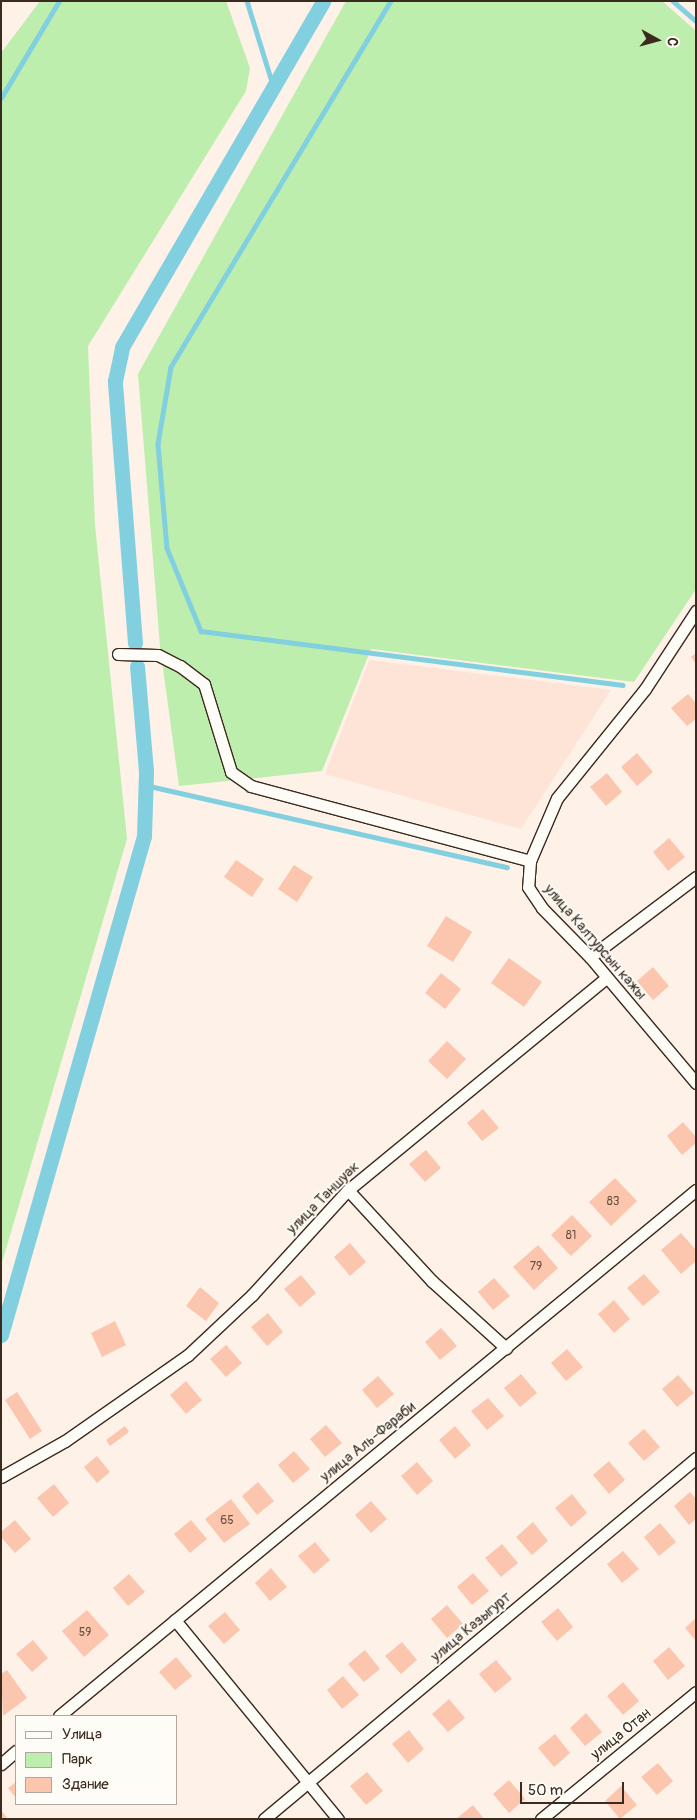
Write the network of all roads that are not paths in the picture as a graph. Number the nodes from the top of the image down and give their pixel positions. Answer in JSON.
{"nodes":[{"id":1,"x":696,"y":611,"type":"edge"},
{"id":2,"x":118,"y":654,"type":"dead end"},
{"id":3,"x":530,"y":861,"type":"junction"},
{"id":4,"x":696,"y":878,"type":"edge"},
{"id":5,"x":590,"y":957,"type":"junction"},
{"id":6,"x":606,"y":978,"type":"junction"},
{"id":7,"x":696,"y":1083,"type":"edge"},
{"id":8,"x":348,"y":1190,"type":"junction"},
{"id":9,"x":696,"y":1190,"type":"edge"},
{"id":10,"x":506,"y":1348,"type":"junction"},
{"id":11,"x":696,"y":1458,"type":"edge"},
{"id":12,"x":1,"y":1478,"type":"edge"},
{"id":13,"x":175,"y":1620,"type":"junction"},
{"id":14,"x":696,"y":1692,"type":"edge"},
{"id":15,"x":60,"y":1715,"type":"edge"},
{"id":16,"x":15,"y":1752,"type":"edge"},
{"id":17,"x":1,"y":1764,"type":"edge"},
{"id":18,"x":308,"y":1783,"type":"junction"},
{"id":19,"x":264,"y":1819,"type":"edge"},
{"id":20,"x":338,"y":1819,"type":"edge"},
{"id":21,"x":541,"y":1819,"type":"edge"}],
"edges":[{"from":1,"to":3,"type":"street","name":"улица Калтурсын кажы"},
{"from":2,"to":3,"type":"street"},
{"from":3,"to":5,"type":"street","name":"улица Калтурсын кажы"},
{"from":4,"to":5,"type":"street"},
{"from":5,"to":6,"type":"street","name":"улица Калтурсын кажы"},
{"from":6,"to":7,"type":"street","name":"улица Калтурсын кажы"},
{"from":6,"to":8,"type":"street","name":"улица Таншуак"},
{"from":8,"to":10,"type":"street"},
{"from":8,"to":12,"type":"street","name":"улица Таншуак"},
{"from":9,"to":10,"type":"street","name":"улица Аль-Фараби"},
{"from":10,"to":13,"type":"street","name":"улица Аль-Фараби"},
{"from":11,"to":18,"type":"street","name":"улица Казыгурт"},
{"from":13,"to":15,"type":"street","name":"улица Аль-Фараби"},
{"from":13,"to":18,"type":"street"},
{"from":14,"to":21,"type":"street","name":"улица Отан"},
{"from":16,"to":17,"type":"street"},
{"from":18,"to":19,"type":"street","name":"улица Казыгурт"},
{"from":18,"to":20,"type":"street"}]}
